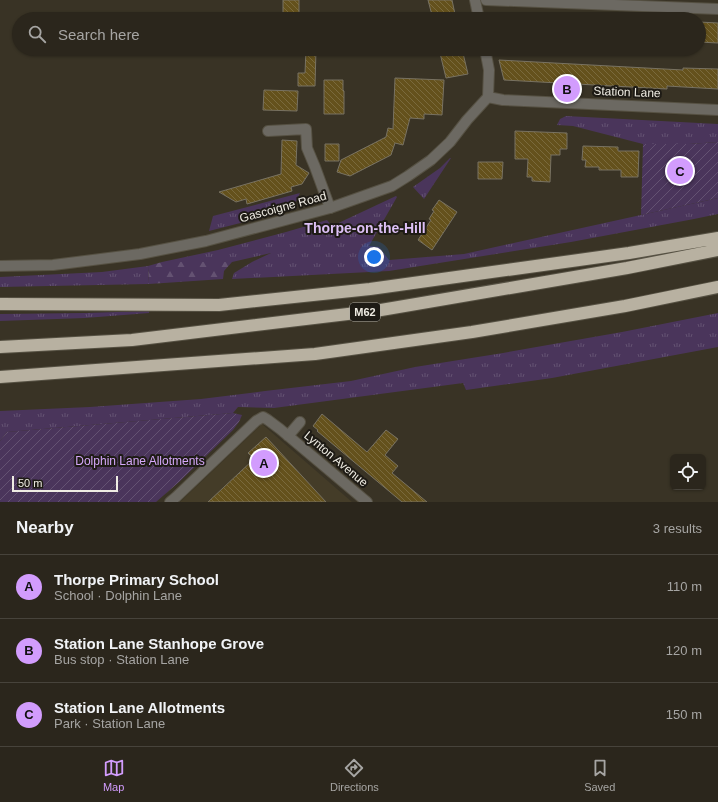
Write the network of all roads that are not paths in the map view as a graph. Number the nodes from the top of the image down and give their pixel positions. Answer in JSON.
{"nodes":[{"id":1,"x":475,"y":0,"type":"edge"},
{"id":2,"x":486,"y":0,"type":"edge"},
{"id":3,"x":718,"y":9,"type":"edge"},
{"id":4,"x":478,"y":12,"type":"edge"},
{"id":5,"x":486,"y":56,"type":"edge"},
{"id":6,"x":488,"y":97,"type":"junction"},
{"id":7,"x":718,"y":110,"type":"edge"},
{"id":8,"x":268,"y":131,"type":"dead end"},
{"id":9,"x":330,"y":208,"type":"junction"},
{"id":10,"x":718,"y":238,"type":"edge"},
{"id":11,"x":718,"y":250,"type":"edge"},
{"id":12,"x":0,"y":266,"type":"edge"},
{"id":13,"x":718,"y":287,"type":"edge"},
{"id":14,"x":0,"y":304,"type":"edge"},
{"id":15,"x":0,"y":347,"type":"edge"},
{"id":16,"x":3,"y":378,"type":"edge"},
{"id":17,"x":300,"y":422,"type":"dead end"},
{"id":18,"x":288,"y":436,"type":"junction"},
{"id":19,"x":170,"y":502,"type":"edge"},
{"id":20,"x":367,"y":502,"type":"edge"}],
"edges":[{"from":1,"to":4,"type":"street"},
{"from":2,"to":3,"type":"street"},
{"from":5,"to":6,"type":"street"},
{"from":6,"to":7,"type":"street","name":"Station Lane"},
{"from":6,"to":9,"type":"street","name":"Gascoigne Road"},
{"from":8,"to":9,"type":"street"},
{"from":9,"to":12,"type":"street","name":"Gascoigne Road"},
{"from":10,"to":14,"type":"highway"},
{"from":11,"to":15,"type":"highway","number":"M62"},
{"from":13,"to":16,"type":"highway"},
{"from":17,"to":18,"type":"street","name":"Lynton Avenue"},
{"from":18,"to":19,"type":"street","name":"Lynton Avenue"},
{"from":18,"to":20,"type":"street","name":"Lynton Avenue"}]}
